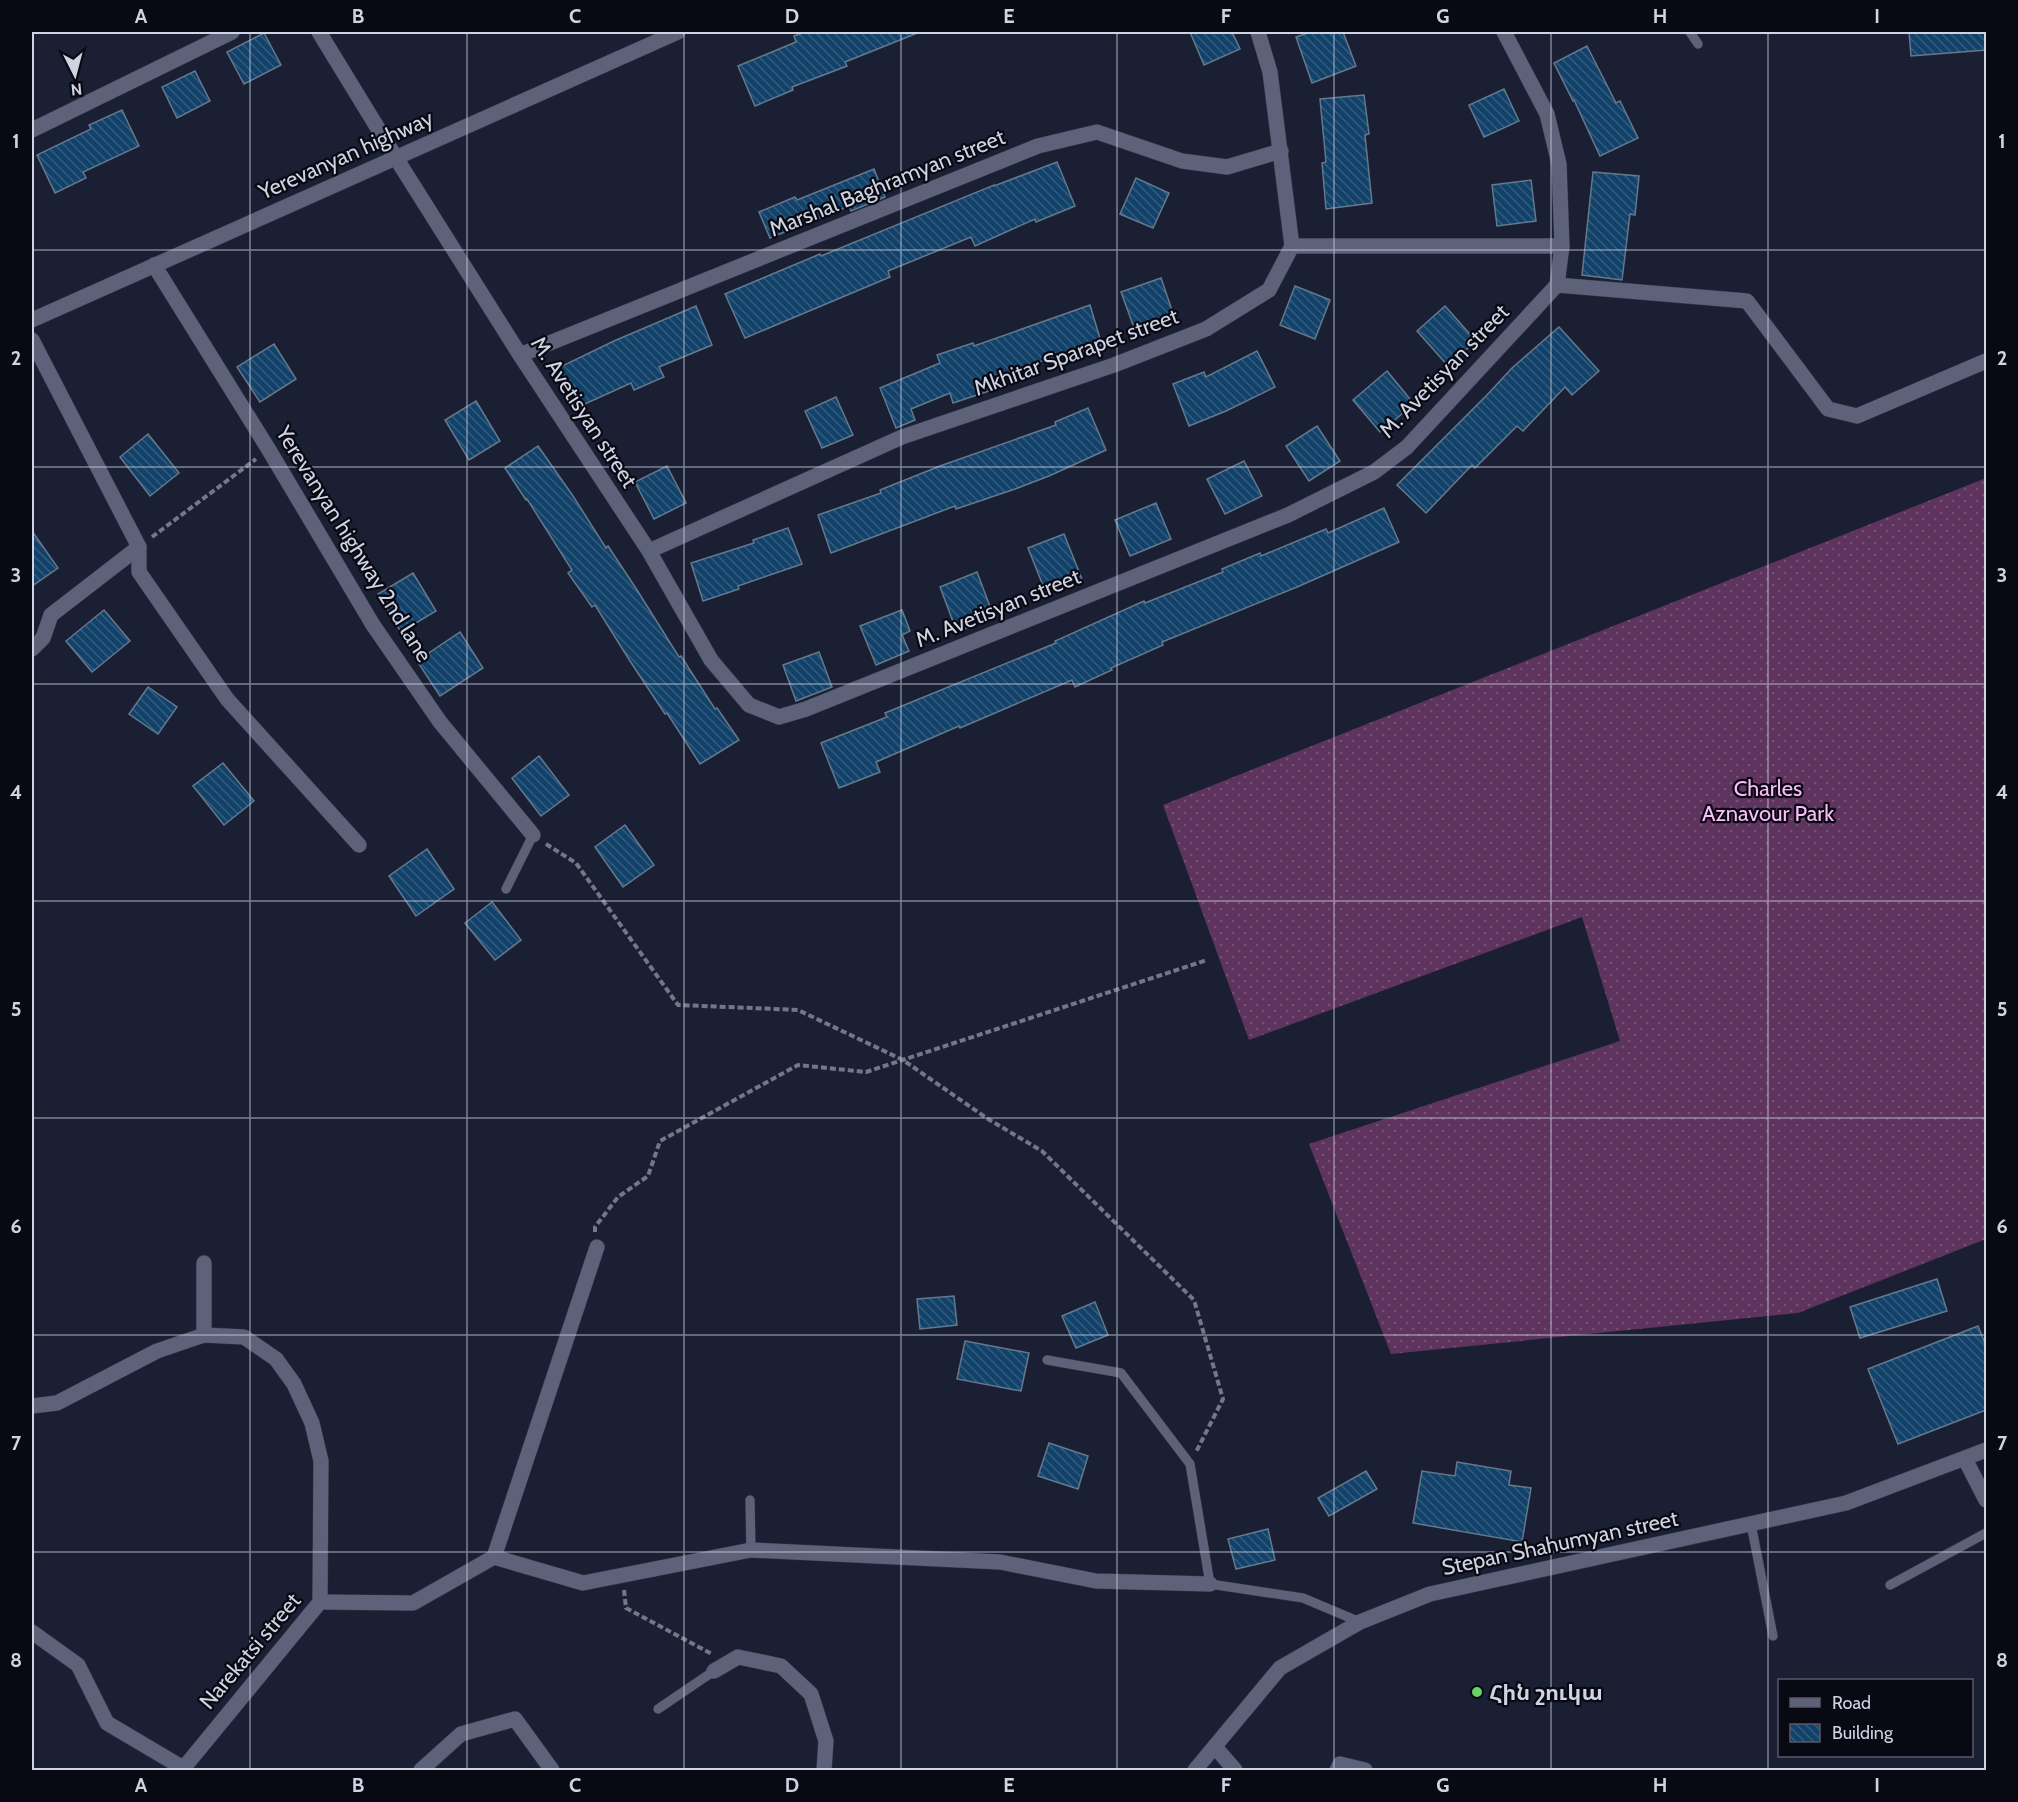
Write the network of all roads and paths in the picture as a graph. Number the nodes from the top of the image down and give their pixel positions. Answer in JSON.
{"nodes":[{"id":1,"x":232,"y":32,"type":"edge"},
{"id":2,"x":319,"y":32,"type":"edge"},
{"id":3,"x":678,"y":32,"type":"edge"},
{"id":4,"x":1258,"y":32,"type":"edge"},
{"id":5,"x":1504,"y":32,"type":"edge"},
{"id":6,"x":1690,"y":32,"type":"edge"},
{"id":7,"x":1698,"y":44,"type":"dead end"},
{"id":8,"x":32,"y":130,"type":"edge"},
{"id":9,"x":1281,"y":151,"type":"junction"},
{"id":10,"x":396,"y":158,"type":"junction"},
{"id":11,"x":1292,"y":246,"type":"junction"},
{"id":12,"x":1562,"y":246,"type":"junction"},
{"id":13,"x":154,"y":265,"type":"junction"},
{"id":14,"x":1557,"y":285,"type":"junction"},
{"id":15,"x":32,"y":320,"type":"edge"},
{"id":16,"x":32,"y":340,"type":"edge"},
{"id":17,"x":519,"y":354,"type":"junction"},
{"id":18,"x":1986,"y":361,"type":"edge"},
{"id":19,"x":269,"y":450,"type":"junction"},
{"id":20,"x":139,"y":547,"type":"junction"},
{"id":21,"x":649,"y":551,"type":"junction"},
{"id":22,"x":32,"y":649,"type":"edge"},
{"id":23,"x":533,"y":835,"type":"junction"},
{"id":24,"x":359,"y":845,"type":"dead end"},
{"id":25,"x":506,"y":889,"type":"dead end"},
{"id":26,"x":1207,"y":960,"type":"dead end"},
{"id":27,"x":903,"y":1060,"type":"junction"},
{"id":28,"x":597,"y":1247,"type":"joint"},
{"id":29,"x":204,"y":1263,"type":"dead end"},
{"id":30,"x":204,"y":1335,"type":"junction"},
{"id":31,"x":1047,"y":1360,"type":"dead end"},
{"id":32,"x":32,"y":1406,"type":"edge"},
{"id":33,"x":1986,"y":1450,"type":"edge"},
{"id":34,"x":1965,"y":1459,"type":"junction"},
{"id":35,"x":1190,"y":1464,"type":"junction"},
{"id":36,"x":750,"y":1500,"type":"dead end"},
{"id":37,"x":1986,"y":1500,"type":"edge"},
{"id":38,"x":1751,"y":1524,"type":"junction"},
{"id":39,"x":1986,"y":1533,"type":"edge"},
{"id":40,"x":751,"y":1550,"type":"junction"},
{"id":41,"x":494,"y":1557,"type":"junction"},
{"id":42,"x":1210,"y":1584,"type":"junction"},
{"id":43,"x":1890,"y":1585,"type":"dead end"},
{"id":44,"x":320,"y":1602,"type":"junction"},
{"id":45,"x":626,"y":1608,"type":"dead end"},
{"id":46,"x":1360,"y":1622,"type":"junction"},
{"id":47,"x":32,"y":1632,"type":"edge"},
{"id":48,"x":1773,"y":1636,"type":"dead end"},
{"id":49,"x":728,"y":1663,"type":"junction"},
{"id":50,"x":714,"y":1671,"type":"joint"},
{"id":51,"x":658,"y":1709,"type":"dead end"},
{"id":52,"x":1215,"y":1747,"type":"junction"},
{"id":53,"x":182,"y":1769,"type":"edge"},
{"id":54,"x":421,"y":1770,"type":"edge"},
{"id":55,"x":552,"y":1770,"type":"edge"},
{"id":56,"x":824,"y":1770,"type":"edge"},
{"id":57,"x":1195,"y":1770,"type":"edge"},
{"id":58,"x":1235,"y":1770,"type":"edge"},
{"id":59,"x":1337,"y":1770,"type":"edge"},
{"id":60,"x":1365,"y":1770,"type":"edge"}],
"edges":[{"from":1,"to":8,"type":"street"},
{"from":2,"to":10,"type":"street","name":"M. Avetisyan street"},
{"from":3,"to":10,"type":"street","name":"Yerevanyan highway"},
{"from":4,"to":9,"type":"street"},
{"from":5,"to":12,"type":"street"},
{"from":6,"to":7,"type":"lane"},
{"from":9,"to":11,"type":"street"},
{"from":9,"to":17,"type":"street","name":"Marshal Baghramyan street"},
{"from":10,"to":13,"type":"street","name":"Yerevanyan highway"},
{"from":10,"to":17,"type":"street","name":"M. Avetisyan street"},
{"from":11,"to":12,"type":"street"},
{"from":11,"to":21,"type":"street","name":"Mkhitar Sparapet street"},
{"from":12,"to":14,"type":"street"},
{"from":13,"to":15,"type":"street","name":"Yerevanyan highway"},
{"from":13,"to":19,"type":"street","name":"Yerevanyan highway 2nd lane"},
{"from":14,"to":18,"type":"street"},
{"from":14,"to":21,"type":"street","name":"M. Avetisyan street"},
{"from":16,"to":20,"type":"street"},
{"from":17,"to":21,"type":"street","name":"M. Avetisyan street"},
{"from":19,"to":20,"type":"path"},
{"from":19,"to":23,"type":"street","name":"Yerevanyan highway 2nd lane"},
{"from":20,"to":22,"type":"street"},
{"from":20,"to":24,"type":"street"},
{"from":23,"to":25,"type":"lane"},
{"from":23,"to":27,"type":"path"},
{"from":26,"to":27,"type":"path"},
{"from":27,"to":28,"type":"path"},
{"from":27,"to":35,"type":"path"},
{"from":28,"to":41,"type":"street"},
{"from":29,"to":30,"type":"street"},
{"from":30,"to":32,"type":"street","name":"Narekatsi street"},
{"from":30,"to":44,"type":"street","name":"Narekatsi street"},
{"from":31,"to":35,"type":"lane"},
{"from":33,"to":34,"type":"street","name":"Stepan Shahumyan street"},
{"from":34,"to":37,"type":"street"},
{"from":34,"to":38,"type":"street","name":"Stepan Shahumyan street"},
{"from":35,"to":42,"type":"lane"},
{"from":36,"to":40,"type":"lane"},
{"from":38,"to":46,"type":"street","name":"Stepan Shahumyan street"},
{"from":38,"to":48,"type":"lane"},
{"from":39,"to":43,"type":"lane"},
{"from":40,"to":41,"type":"street"},
{"from":40,"to":42,"type":"street"},
{"from":41,"to":44,"type":"street"},
{"from":42,"to":46,"type":"lane"},
{"from":44,"to":53,"type":"street","name":"Narekatsi street"},
{"from":45,"to":49,"type":"path"},
{"from":46,"to":52,"type":"street","name":"Stepan Shahumyan street"},
{"from":47,"to":53,"type":"street"},
{"from":49,"to":50,"type":"street"},
{"from":49,"to":56,"type":"street"},
{"from":50,"to":51,"type":"lane"},
{"from":52,"to":57,"type":"street","name":"Stepan Shahumyan street"},
{"from":52,"to":58,"type":"street"},
{"from":54,"to":55,"type":"street"},
{"from":59,"to":60,"type":"street"}]}
